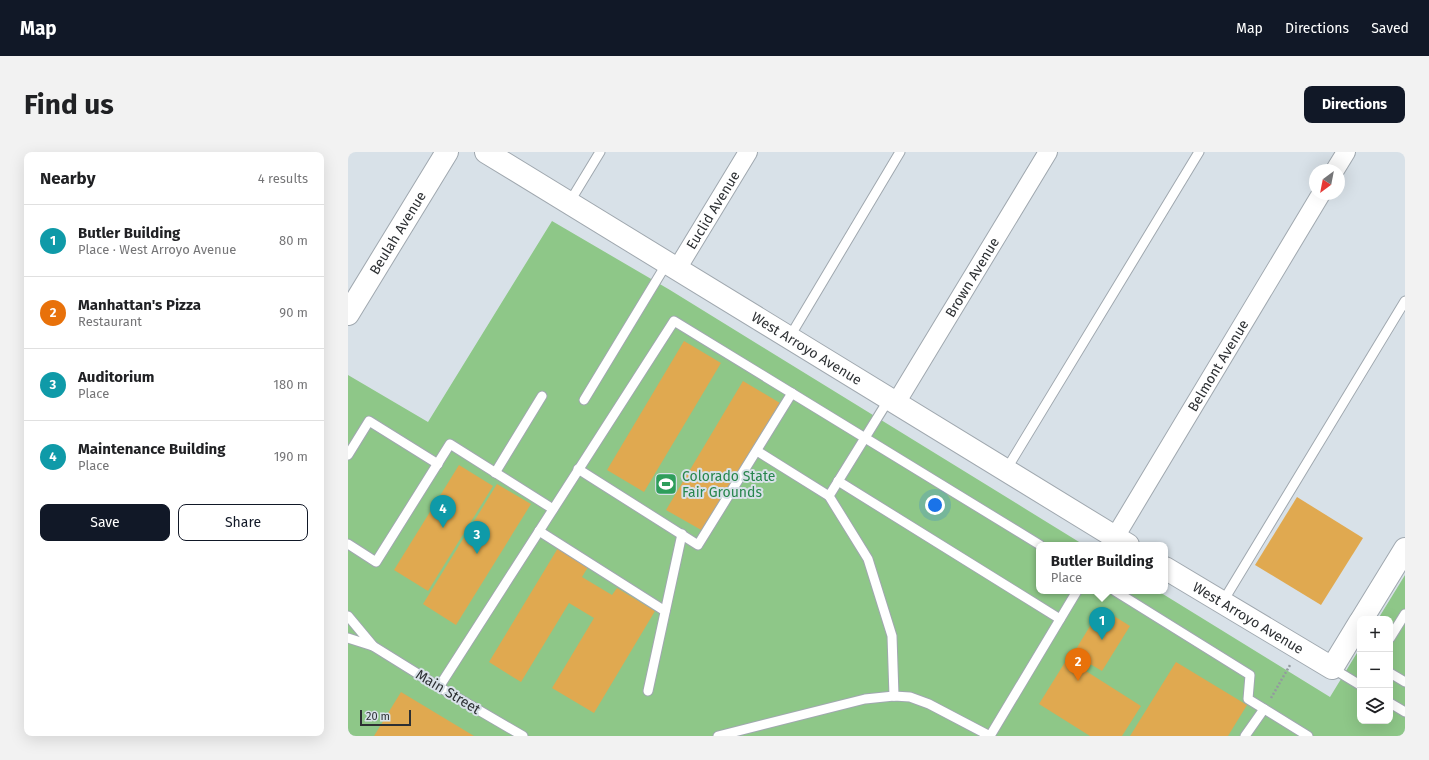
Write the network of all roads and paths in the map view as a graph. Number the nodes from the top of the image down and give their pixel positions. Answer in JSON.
{"nodes":[{"id":1,"x":447,"y":152,"type":"edge"},
{"id":2,"x":486,"y":152,"type":"edge"},
{"id":3,"x":600,"y":152,"type":"edge"},
{"id":4,"x":748,"y":152,"type":"edge"},
{"id":5,"x":900,"y":152,"type":"edge"},
{"id":6,"x":1048,"y":152,"type":"edge"},
{"id":7,"x":1199,"y":152,"type":"edge"},
{"id":8,"x":1346,"y":152,"type":"edge"},
{"id":9,"x":1339,"y":164,"type":"edge"},
{"id":10,"x":1318,"y":200,"type":"edge"},
{"id":11,"x":569,"y":203,"type":"junction"},
{"id":12,"x":672,"y":266,"type":"junction"},
{"id":13,"x":1405,"y":301,"type":"edge"},
{"id":14,"x":348,"y":314,"type":"edge"},
{"id":15,"x":789,"y":338,"type":"junction"},
{"id":16,"x":792,"y":393,"type":"junction"},
{"id":17,"x":542,"y":396,"type":"dead end"},
{"id":18,"x":584,"y":400,"type":"dead end"},
{"id":19,"x":893,"y":401,"type":"junction"},
{"id":20,"x":865,"y":438,"type":"junction"},
{"id":21,"x":757,"y":451,"type":"junction"},
{"id":22,"x":348,"y":455,"type":"edge"},
{"id":23,"x":438,"y":464,"type":"junction"},
{"id":24,"x":578,"y":469,"type":"junction"},
{"id":25,"x":1006,"y":470,"type":"junction"},
{"id":26,"x":495,"y":473,"type":"junction"},
{"id":27,"x":838,"y":481,"type":"junction"},
{"id":28,"x":829,"y":496,"type":"junction"},
{"id":29,"x":553,"y":509,"type":"junction"},
{"id":30,"x":539,"y":531,"type":"junction"},
{"id":31,"x":682,"y":534,"type":"junction"},
{"id":32,"x":1122,"y":541,"type":"edge"},
{"id":33,"x":1036,"y":543,"type":"edge"},
{"id":34,"x":348,"y":544,"type":"edge"},
{"id":35,"x":1405,"y":549,"type":"edge"},
{"id":36,"x":1168,"y":570,"type":"edge"},
{"id":37,"x":1075,"y":594,"type":"edge"},
{"id":38,"x":1120,"y":594,"type":"edge"},
{"id":39,"x":1222,"y":602,"type":"junction"},
{"id":40,"x":665,"y":611,"type":"junction"},
{"id":41,"x":1405,"y":614,"type":"edge"},
{"id":42,"x":348,"y":616,"type":"edge"},
{"id":43,"x":1364,"y":616,"type":"edge"},
{"id":44,"x":1060,"y":619,"type":"junction"},
{"id":45,"x":1357,"y":627,"type":"edge"},
{"id":46,"x":1393,"y":633,"type":"edge"},
{"id":47,"x":348,"y":638,"type":"edge"},
{"id":48,"x":373,"y":646,"type":"junction"},
{"id":49,"x":1300,"y":648,"type":"junction"},
{"id":50,"x":1332,"y":668,"type":"junction"},
{"id":51,"x":1393,"y":675,"type":"edge"},
{"id":52,"x":1405,"y":682,"type":"edge"},
{"id":53,"x":1357,"y":683,"type":"edge"},
{"id":54,"x":439,"y":687,"type":"junction"},
{"id":55,"x":648,"y":691,"type":"dead end"},
{"id":56,"x":894,"y":696,"type":"junction"},
{"id":57,"x":1393,"y":705,"type":"edge"},
{"id":58,"x":1264,"y":709,"type":"junction"},
{"id":59,"x":1405,"y":712,"type":"edge"},
{"id":60,"x":1248,"y":735,"type":"edge"},
{"id":61,"x":523,"y":736,"type":"edge"},
{"id":62,"x":718,"y":736,"type":"edge"},
{"id":63,"x":1308,"y":736,"type":"edge"}],
"edges":[{"from":1,"to":14,"type":"street","name":"Beulah Avenue"},
{"from":2,"to":11,"type":"street","name":"West Arroyo Avenue"},
{"from":3,"to":11,"type":"lane"},
{"from":4,"to":12,"type":"street","name":"Euclid Avenue"},
{"from":5,"to":15,"type":"lane"},
{"from":6,"to":19,"type":"street","name":"Brown Avenue"},
{"from":7,"to":25,"type":"lane"},
{"from":8,"to":9,"type":"street"},
{"from":10,"to":32,"type":"street","name":"Belmont Avenue"},
{"from":11,"to":12,"type":"street","name":"West Arroyo Avenue"},
{"from":12,"to":15,"type":"street","name":"West Arroyo Avenue"},
{"from":12,"to":18,"type":"lane"},
{"from":13,"to":39,"type":"lane"},
{"from":15,"to":19,"type":"street","name":"West Arroyo Avenue"},
{"from":16,"to":20,"type":"lane"},
{"from":16,"to":21,"type":"lane"},
{"from":16,"to":24,"type":"lane"},
{"from":17,"to":26,"type":"lane"},
{"from":19,"to":20,"type":"lane"},
{"from":19,"to":25,"type":"street","name":"West Arroyo Avenue"},
{"from":20,"to":27,"type":"lane"},
{"from":20,"to":33,"type":"lane"},
{"from":21,"to":28,"type":"lane"},
{"from":21,"to":31,"type":"lane"},
{"from":22,"to":23,"type":"lane"},
{"from":23,"to":26,"type":"lane"},
{"from":23,"to":34,"type":"lane"},
{"from":24,"to":29,"type":"lane"},
{"from":24,"to":31,"type":"lane"},
{"from":25,"to":32,"type":"street","name":"West Arroyo Avenue"},
{"from":26,"to":29,"type":"lane"},
{"from":27,"to":28,"type":"lane"},
{"from":27,"to":44,"type":"lane"},
{"from":28,"to":56,"type":"lane"},
{"from":29,"to":30,"type":"lane"},
{"from":30,"to":40,"type":"lane"},
{"from":30,"to":54,"type":"lane"},
{"from":31,"to":40,"type":"lane"},
{"from":35,"to":43,"type":"street"},
{"from":36,"to":39,"type":"street","name":"West Arroyo Avenue"},
{"from":37,"to":44,"type":"lane"},
{"from":38,"to":58,"type":"lane"},
{"from":39,"to":49,"type":"street","name":"West Arroyo Avenue"},
{"from":40,"to":55,"type":"lane"},
{"from":41,"to":46,"type":"lane"},
{"from":42,"to":48,"type":"lane"},
{"from":44,"to":56,"type":"lane"},
{"from":45,"to":50,"type":"street"},
{"from":47,"to":48,"type":"lane"},
{"from":48,"to":54,"type":"lane","name":"Main Street"},
{"from":49,"to":50,"type":"street","name":"West Arroyo Avenue"},
{"from":49,"to":58,"type":"path"},
{"from":50,"to":53,"type":"lane"},
{"from":51,"to":52,"type":"lane"},
{"from":54,"to":61,"type":"lane","name":"Main Street"},
{"from":56,"to":62,"type":"lane"},
{"from":57,"to":59,"type":"lane"},
{"from":58,"to":60,"type":"lane"},
{"from":58,"to":63,"type":"lane"}]}
